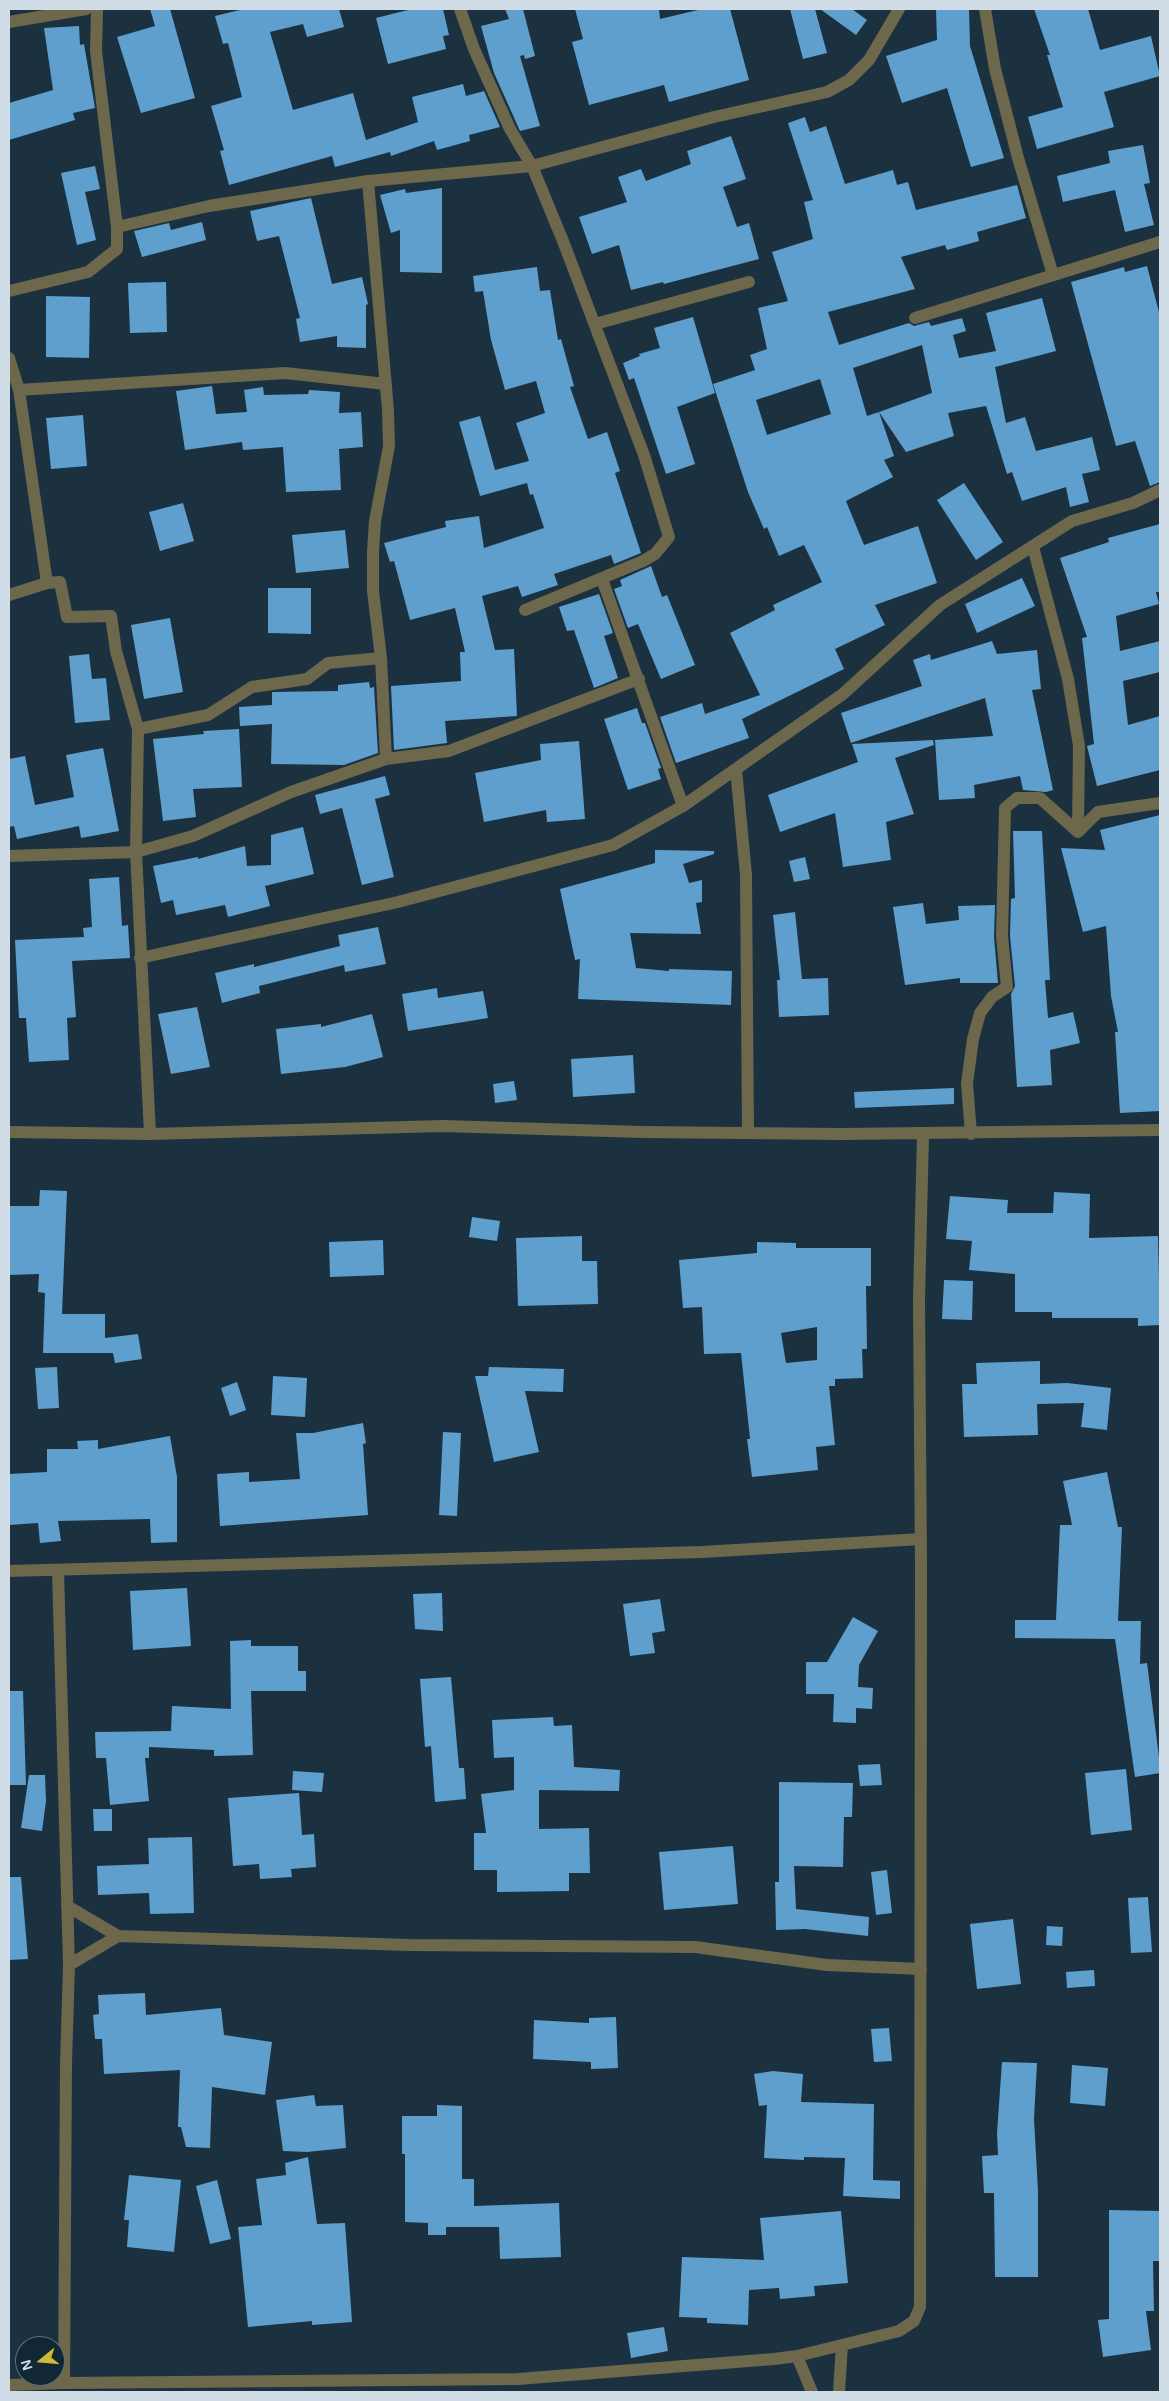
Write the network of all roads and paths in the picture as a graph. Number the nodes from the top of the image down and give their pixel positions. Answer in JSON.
{"nodes":[{"id":1,"x":86,"y":9,"type":"edge"},
{"id":2,"x":97,"y":9,"type":"edge"},
{"id":3,"x":460,"y":9,"type":"edge"},
{"id":4,"x":899,"y":9,"type":"edge"},
{"id":5,"x":985,"y":9,"type":"edge"},
{"id":6,"x":9,"y":22,"type":"edge"},
{"id":7,"x":532,"y":166,"type":"junction"},
{"id":8,"x":368,"y":181,"type":"junction"},
{"id":9,"x":117,"y":227,"type":"junction"},
{"id":10,"x":1160,"y":242,"type":"edge"},
{"id":11,"x":1053,"y":275,"type":"junction"},
{"id":12,"x":749,"y":282,"type":"dead end"},
{"id":13,"x":9,"y":292,"type":"edge"},
{"id":14,"x":915,"y":318,"type":"dead end"},
{"id":15,"x":595,"y":324,"type":"junction"},
{"id":16,"x":9,"y":358,"type":"edge"},
{"id":17,"x":386,"y":384,"type":"junction"},
{"id":18,"x":19,"y":390,"type":"junction"},
{"id":19,"x":1160,"y":490,"type":"edge"},
{"id":20,"x":1033,"y":547,"type":"junction"},
{"id":21,"x":602,"y":579,"type":"junction"},
{"id":22,"x":47,"y":583,"type":"junction"},
{"id":23,"x":9,"y":595,"type":"edge"},
{"id":24,"x":525,"y":610,"type":"dead end"},
{"id":25,"x":381,"y":658,"type":"junction"},
{"id":26,"x":639,"y":679,"type":"junction"},
{"id":27,"x":138,"y":729,"type":"junction"},
{"id":28,"x":386,"y":759,"type":"junction"},
{"id":29,"x":736,"y":769,"type":"junction"},
{"id":30,"x":1160,"y":803,"type":"edge"},
{"id":31,"x":684,"y":806,"type":"junction"},
{"id":32,"x":1078,"y":832,"type":"junction"},
{"id":33,"x":136,"y":852,"type":"junction"},
{"id":34,"x":9,"y":856,"type":"edge"},
{"id":35,"x":140,"y":958,"type":"junction"},
{"id":36,"x":1160,"y":1130,"type":"edge"},
{"id":37,"x":9,"y":1132,"type":"edge"},
{"id":38,"x":748,"y":1133,"type":"junction"},
{"id":39,"x":150,"y":1134,"type":"junction"},
{"id":40,"x":971,"y":1134,"type":"junction"},
{"id":41,"x":923,"y":1135,"type":"junction"},
{"id":42,"x":921,"y":1539,"type":"junction"},
{"id":43,"x":9,"y":1571,"type":"edge"},
{"id":44,"x":58,"y":1571,"type":"junction"},
{"id":45,"x":67,"y":1906,"type":"junction"},
{"id":46,"x":118,"y":1936,"type":"junction"},
{"id":47,"x":69,"y":1965,"type":"junction"},
{"id":48,"x":921,"y":1969,"type":"junction"},
{"id":49,"x":64,"y":2336,"type":"edge"},
{"id":50,"x":842,"y":2345,"type":"junction"},
{"id":51,"x":797,"y":2356,"type":"junction"},
{"id":52,"x":518,"y":2379,"type":"junction"},
{"id":53,"x":65,"y":2383,"type":"edge"},
{"id":54,"x":188,"y":2387,"type":"edge"},
{"id":55,"x":518,"y":2392,"type":"edge"},
{"id":56,"x":812,"y":2392,"type":"edge"},
{"id":57,"x":839,"y":2392,"type":"edge"}],
"edges":[{"from":1,"to":6,"type":"street"},
{"from":2,"to":9,"type":"street"},
{"from":3,"to":7,"type":"street"},
{"from":4,"to":7,"type":"street"},
{"from":5,"to":11,"type":"street"},
{"from":7,"to":8,"type":"street"},
{"from":7,"to":15,"type":"street"},
{"from":8,"to":9,"type":"street"},
{"from":8,"to":17,"type":"street"},
{"from":9,"to":13,"type":"street"},
{"from":10,"to":11,"type":"street"},
{"from":11,"to":14,"type":"street"},
{"from":12,"to":15,"type":"street"},
{"from":15,"to":21,"type":"street"},
{"from":16,"to":18,"type":"street"},
{"from":17,"to":18,"type":"street"},
{"from":17,"to":25,"type":"street"},
{"from":18,"to":22,"type":"street"},
{"from":19,"to":20,"type":"street"},
{"from":20,"to":29,"type":"street"},
{"from":20,"to":32,"type":"street"},
{"from":21,"to":24,"type":"street"},
{"from":21,"to":26,"type":"street"},
{"from":22,"to":23,"type":"street"},
{"from":22,"to":27,"type":"street"},
{"from":25,"to":27,"type":"street"},
{"from":25,"to":28,"type":"street"},
{"from":26,"to":28,"type":"street"},
{"from":26,"to":31,"type":"street"},
{"from":27,"to":33,"type":"street"},
{"from":28,"to":33,"type":"street"},
{"from":29,"to":31,"type":"street"},
{"from":29,"to":38,"type":"street"},
{"from":30,"to":32,"type":"street"},
{"from":31,"to":35,"type":"street"},
{"from":32,"to":40,"type":"street"},
{"from":33,"to":34,"type":"street"},
{"from":33,"to":35,"type":"street"},
{"from":35,"to":39,"type":"street"},
{"from":36,"to":40,"type":"street"},
{"from":37,"to":39,"type":"street"},
{"from":38,"to":39,"type":"street"},
{"from":38,"to":41,"type":"street"},
{"from":40,"to":41,"type":"street"},
{"from":41,"to":42,"type":"street"},
{"from":42,"to":44,"type":"street"},
{"from":42,"to":48,"type":"street"},
{"from":43,"to":44,"type":"street"},
{"from":44,"to":45,"type":"street"},
{"from":45,"to":46,"type":"street"},
{"from":45,"to":47,"type":"street"},
{"from":46,"to":47,"type":"street"},
{"from":46,"to":48,"type":"street"},
{"from":47,"to":49,"type":"street"},
{"from":48,"to":50,"type":"street"},
{"from":50,"to":51,"type":"street"},
{"from":50,"to":57,"type":"street"},
{"from":51,"to":52,"type":"street"},
{"from":51,"to":56,"type":"street"},
{"from":52,"to":54,"type":"street"},
{"from":52,"to":55,"type":"street"},
{"from":53,"to":54,"type":"street"}]}
